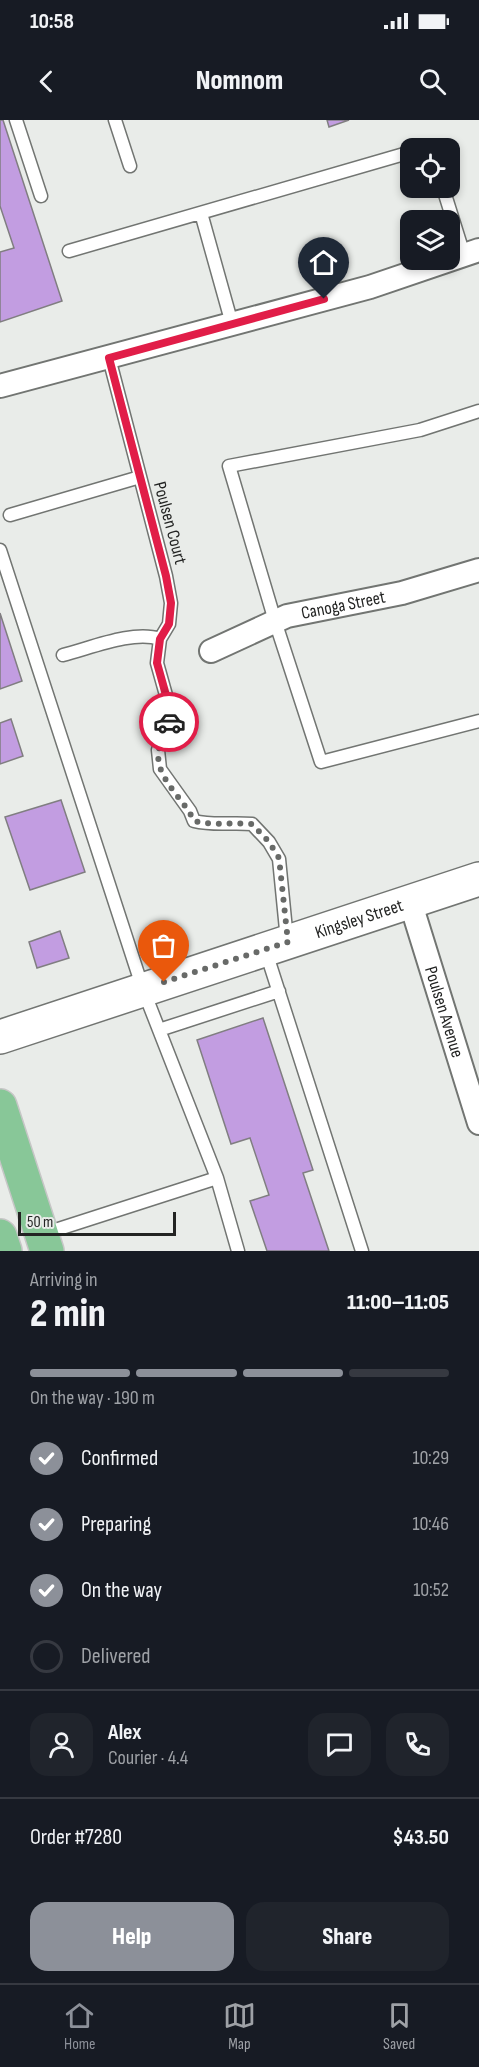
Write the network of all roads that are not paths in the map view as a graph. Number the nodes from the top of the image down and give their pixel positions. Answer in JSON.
{"nodes":[{"id":1,"x":16,"y":120,"type":"edge"},
{"id":2,"x":115,"y":120,"type":"edge"},
{"id":3,"x":400,"y":155,"type":"edge"},
{"id":4,"x":130,"y":166,"type":"dead end"},
{"id":5,"x":41,"y":196,"type":"dead end"},
{"id":6,"x":447,"y":198,"type":"edge"},
{"id":7,"x":201,"y":213,"type":"junction"},
{"id":8,"x":69,"y":251,"type":"dead end"},
{"id":9,"x":472,"y":253,"type":"edge"},
{"id":10,"x":232,"y":324,"type":"junction"},
{"id":11,"x":109,"y":358,"type":"junction"},
{"id":12,"x":0,"y":386,"type":"edge"},
{"id":13,"x":479,"y":411,"type":"edge"},
{"id":14,"x":140,"y":477,"type":"junction"},
{"id":15,"x":10,"y":515,"type":"dead end"},
{"id":16,"x":0,"y":551,"type":"edge"},
{"id":17,"x":479,"y":570,"type":"edge"},
{"id":18,"x":275,"y":621,"type":"junction"},
{"id":19,"x":160,"y":639,"type":"junction"},
{"id":20,"x":211,"y":651,"type":"dead end"},
{"id":21,"x":63,"y":655,"type":"dead end"},
{"id":22,"x":479,"y":721,"type":"edge"},
{"id":23,"x":479,"y":879,"type":"edge"},
{"id":24,"x":410,"y":901,"type":"junction"},
{"id":25,"x":276,"y":945,"type":"junction"},
{"id":26,"x":143,"y":989,"type":"junction"},
{"id":27,"x":279,"y":991,"type":"junction"},
{"id":28,"x":159,"y":1030,"type":"junction"},
{"id":29,"x":0,"y":1037,"type":"edge"},
{"id":30,"x":0,"y":1106,"type":"edge"},
{"id":31,"x":479,"y":1123,"type":"edge"},
{"id":32,"x":217,"y":1178,"type":"junction"},
{"id":33,"x":0,"y":1236,"type":"edge"},
{"id":34,"x":45,"y":1243,"type":"edge"},
{"id":35,"x":5,"y":1251,"type":"edge"},
{"id":36,"x":238,"y":1251,"type":"edge"},
{"id":37,"x":362,"y":1251,"type":"edge"}],
"edges":[{"from":1,"to":5,"type":"lane"},
{"from":2,"to":4,"type":"lane"},
{"from":3,"to":7,"type":"lane"},
{"from":6,"to":9,"type":"lane"},
{"from":7,"to":8,"type":"lane"},
{"from":7,"to":10,"type":"lane"},
{"from":9,"to":10,"type":"street"},
{"from":10,"to":11,"type":"street"},
{"from":11,"to":12,"type":"street"},
{"from":11,"to":14,"type":"lane","name":"Poulsen Court"},
{"from":13,"to":18,"type":"lane"},
{"from":14,"to":15,"type":"lane"},
{"from":14,"to":19,"type":"lane","name":"Poulsen Court"},
{"from":16,"to":26,"type":"lane"},
{"from":17,"to":18,"type":"street","name":"Canoga Street"},
{"from":18,"to":20,"type":"street","name":"Canoga Street"},
{"from":18,"to":22,"type":"lane"},
{"from":19,"to":21,"type":"lane"},
{"from":19,"to":25,"type":"lane","name":"Poulsen Court"},
{"from":23,"to":24,"type":"main road","name":"Kingsley Street"},
{"from":24,"to":25,"type":"main road","name":"Kingsley Street"},
{"from":24,"to":31,"type":"street","name":"Poulsen Avenue"},
{"from":25,"to":26,"type":"main road","name":"Kingsley Street"},
{"from":25,"to":27,"type":"lane"},
{"from":26,"to":28,"type":"lane"},
{"from":26,"to":29,"type":"main road","name":"Kingsley Street"},
{"from":27,"to":28,"type":"lane"},
{"from":27,"to":37,"type":"lane"},
{"from":28,"to":32,"type":"lane"},
{"from":30,"to":34,"type":"main road"},
{"from":32,"to":34,"type":"lane"},
{"from":32,"to":36,"type":"lane"},
{"from":33,"to":35,"type":"main road"}]}
